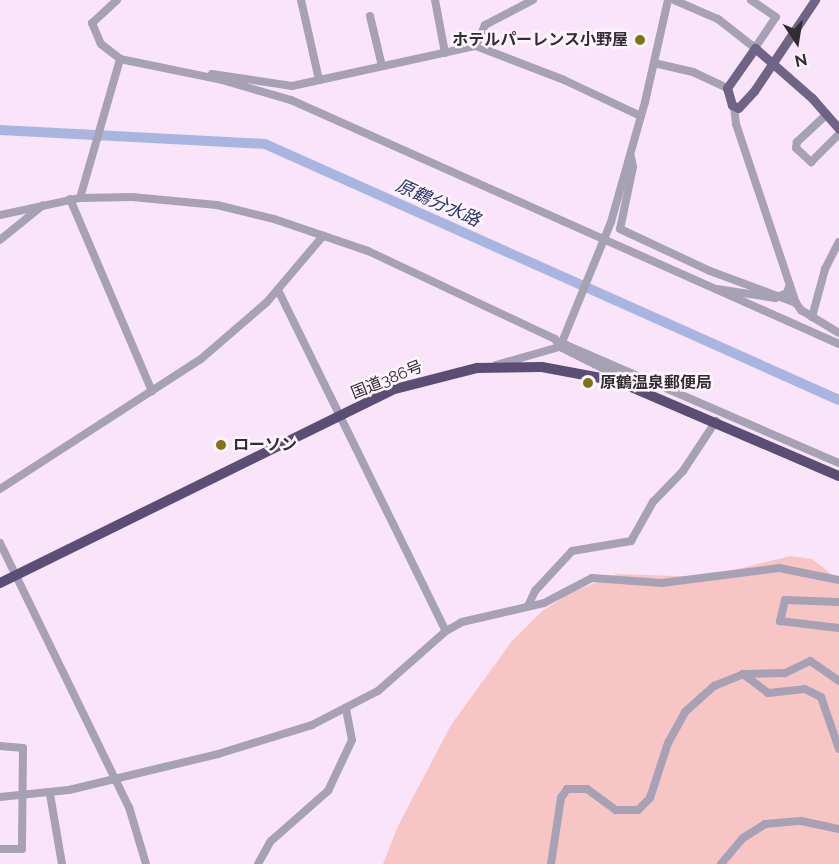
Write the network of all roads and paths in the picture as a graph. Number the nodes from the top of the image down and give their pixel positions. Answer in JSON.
{"nodes":[{"id":1,"x":117,"y":0,"type":"edge"},
{"id":2,"x":301,"y":0,"type":"edge"},
{"id":3,"x":435,"y":0,"type":"edge"},
{"id":4,"x":533,"y":0,"type":"edge"},
{"id":5,"x":668,"y":0,"type":"edge"},
{"id":6,"x":674,"y":0,"type":"edge"},
{"id":7,"x":751,"y":0,"type":"edge"},
{"id":8,"x":815,"y":0,"type":"edge"},
{"id":9,"x":370,"y":16,"type":"dead end"},
{"id":10,"x":476,"y":46,"type":"junction"},
{"id":11,"x":754,"y":48,"type":"junction"},
{"id":12,"x":446,"y":53,"type":"junction"},
{"id":13,"x":120,"y":61,"type":"junction"},
{"id":14,"x":654,"y":63,"type":"junction"},
{"id":15,"x":382,"y":66,"type":"junction"},
{"id":16,"x":201,"y":75,"type":"junction"},
{"id":17,"x":318,"y":80,"type":"junction"},
{"id":18,"x":728,"y":88,"type":"junction"},
{"id":19,"x":734,"y":107,"type":"junction"},
{"id":20,"x":826,"y":115,"type":"junction"},
{"id":21,"x":641,"y":116,"type":"junction"},
{"id":22,"x":839,"y":129,"type":"edge"},
{"id":23,"x":839,"y":134,"type":"edge"},
{"id":24,"x":631,"y":152,"type":"junction"},
{"id":25,"x":80,"y":196,"type":"junction"},
{"id":26,"x":70,"y":199,"type":"junction"},
{"id":27,"x":44,"y":204,"type":"junction"},
{"id":28,"x":0,"y":215,"type":"edge"},
{"id":29,"x":323,"y":236,"type":"junction"},
{"id":30,"x":0,"y":240,"type":"edge"},
{"id":31,"x":603,"y":241,"type":"junction"},
{"id":32,"x":839,"y":242,"type":"edge"},
{"id":33,"x":790,"y":284,"type":"junction"},
{"id":34,"x":715,"y":289,"type":"junction"},
{"id":35,"x":278,"y":290,"type":"junction"},
{"id":36,"x":782,"y":296,"type":"junction"},
{"id":37,"x":796,"y":303,"type":"junction"},
{"id":38,"x":812,"y":317,"type":"junction"},
{"id":39,"x":839,"y":333,"type":"edge"},
{"id":40,"x":839,"y":344,"type":"edge"},
{"id":41,"x":560,"y":347,"type":"junction"},
{"id":42,"x":495,"y":366,"type":"junction"},
{"id":43,"x":639,"y":388,"type":"junction"},
{"id":44,"x":152,"y":391,"type":"junction"},
{"id":45,"x":340,"y":416,"type":"junction"},
{"id":46,"x":716,"y":421,"type":"junction"},
{"id":47,"x":839,"y":463,"type":"edge"},
{"id":48,"x":839,"y":476,"type":"edge"},
{"id":49,"x":0,"y":489,"type":"edge"},
{"id":50,"x":0,"y":543,"type":"edge"},
{"id":51,"x":15,"y":575,"type":"junction"},
{"id":52,"x":839,"y":580,"type":"edge"},
{"id":53,"x":0,"y":583,"type":"edge"},
{"id":54,"x":839,"y":602,"type":"edge"},
{"id":55,"x":528,"y":606,"type":"junction"},
{"id":56,"x":839,"y":628,"type":"edge"},
{"id":57,"x":446,"y":631,"type":"junction"},
{"id":58,"x":743,"y":674,"type":"junction"},
{"id":59,"x":839,"y":681,"type":"edge"},
{"id":60,"x":346,"y":708,"type":"junction"},
{"id":61,"x":0,"y":746,"type":"edge"},
{"id":62,"x":839,"y":749,"type":"edge"},
{"id":63,"x":114,"y":777,"type":"junction"},
{"id":64,"x":50,"y":794,"type":"junction"},
{"id":65,"x":23,"y":795,"type":"junction"},
{"id":66,"x":0,"y":797,"type":"edge"},
{"id":67,"x":839,"y":829,"type":"edge"},
{"id":68,"x":0,"y":849,"type":"edge"},
{"id":69,"x":62,"y":864,"type":"edge"},
{"id":70,"x":146,"y":864,"type":"edge"},
{"id":71,"x":258,"y":864,"type":"edge"},
{"id":72,"x":551,"y":864,"type":"edge"},
{"id":73,"x":721,"y":864,"type":"edge"}],
"edges":[{"from":1,"to":13,"type":"street"},
{"from":2,"to":17,"type":"street"},
{"from":3,"to":12,"type":"street"},
{"from":4,"to":10,"type":"street"},
{"from":5,"to":14,"type":"street"},
{"from":6,"to":11,"type":"street"},
{"from":7,"to":11,"type":"street"},
{"from":8,"to":19,"type":"main road","bridge":true},
{"from":9,"to":15,"type":"street"},
{"from":10,"to":12,"type":"street"},
{"from":10,"to":21,"type":"street"},
{"from":11,"to":18,"type":"main road"},
{"from":11,"to":20,"type":"main road"},
{"from":12,"to":15,"type":"street"},
{"from":13,"to":16,"type":"street"},
{"from":13,"to":25,"type":"street"},
{"from":14,"to":18,"type":"street"},
{"from":14,"to":21,"type":"street"},
{"from":15,"to":17,"type":"street"},
{"from":16,"to":17,"type":"street"},
{"from":16,"to":31,"type":"street"},
{"from":18,"to":19,"type":"main road"},
{"from":19,"to":33,"type":"street"},
{"from":20,"to":22,"type":"main road"},
{"from":20,"to":23,"type":"street"},
{"from":21,"to":24,"type":"street"},
{"from":24,"to":31,"type":"street"},
{"from":24,"to":36,"type":"street"},
{"from":25,"to":26,"type":"street"},
{"from":25,"to":29,"type":"street"},
{"from":26,"to":27,"type":"street"},
{"from":26,"to":44,"type":"street"},
{"from":27,"to":28,"type":"street"},
{"from":27,"to":30,"type":"street"},
{"from":29,"to":35,"type":"street"},
{"from":29,"to":41,"type":"street"},
{"from":31,"to":34,"type":"street"},
{"from":31,"to":41,"type":"street"},
{"from":32,"to":38,"type":"street"},
{"from":33,"to":36,"type":"street"},
{"from":33,"to":37,"type":"street"},
{"from":34,"to":36,"type":"street"},
{"from":34,"to":40,"type":"street"},
{"from":35,"to":44,"type":"street"},
{"from":35,"to":45,"type":"street"},
{"from":36,"to":37,"type":"street"},
{"from":37,"to":38,"type":"street"},
{"from":38,"to":39,"type":"street"},
{"from":41,"to":42,"type":"street"},
{"from":41,"to":43,"type":"street"},
{"from":41,"to":47,"type":"street"},
{"from":42,"to":43,"type":"highway","name":"国道386号"},
{"from":42,"to":45,"type":"highway","name":"国道386号"},
{"from":43,"to":46,"type":"highway","name":"国道386号"},
{"from":44,"to":49,"type":"street"},
{"from":45,"to":51,"type":"highway","name":"国道386号"},
{"from":45,"to":57,"type":"street"},
{"from":46,"to":48,"type":"highway","name":"国道386号"},
{"from":46,"to":55,"type":"street"},
{"from":50,"to":51,"type":"street"},
{"from":51,"to":53,"type":"highway","name":"国道386号"},
{"from":51,"to":63,"type":"street"},
{"from":52,"to":55,"type":"street"},
{"from":54,"to":56,"type":"street"},
{"from":55,"to":57,"type":"street"},
{"from":57,"to":60,"type":"street"},
{"from":58,"to":59,"type":"street"},
{"from":58,"to":62,"type":"street"},
{"from":58,"to":72,"type":"street"},
{"from":60,"to":63,"type":"street"},
{"from":60,"to":71,"type":"street"},
{"from":61,"to":65,"type":"street"},
{"from":63,"to":64,"type":"street"},
{"from":63,"to":70,"type":"street"},
{"from":64,"to":65,"type":"street"},
{"from":64,"to":69,"type":"street"},
{"from":65,"to":66,"type":"street"},
{"from":65,"to":68,"type":"street"},
{"from":67,"to":73,"type":"street"}]}
